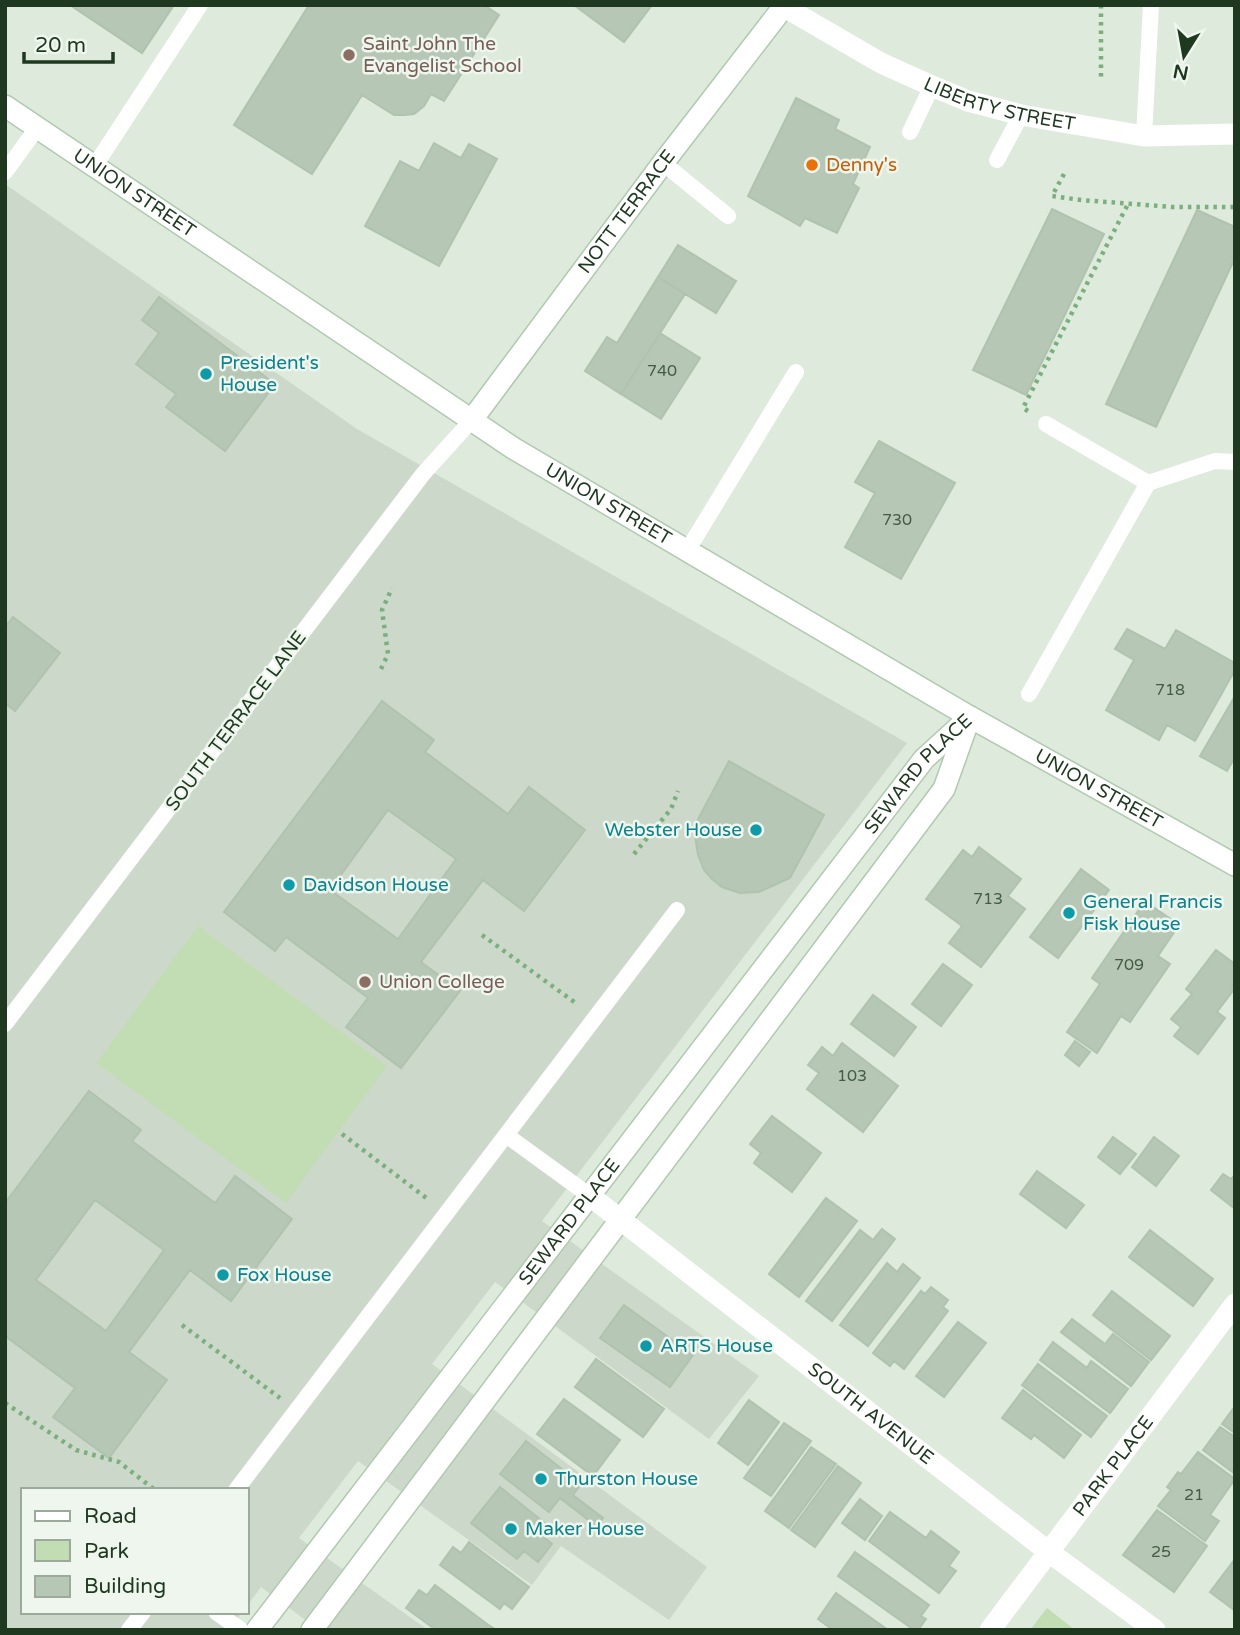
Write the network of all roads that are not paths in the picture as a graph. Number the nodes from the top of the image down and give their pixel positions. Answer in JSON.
{"nodes":[{"id":1,"x":200,"y":5,"type":"edge"},
{"id":2,"x":1151,"y":5,"type":"edge"},
{"id":3,"x":783,"y":6,"type":"edge"},
{"id":4,"x":932,"y":86,"type":"junction"},
{"id":5,"x":5,"y":106,"type":"edge"},
{"id":6,"x":1021,"y":116,"type":"junction"},
{"id":7,"x":37,"y":128,"type":"junction"},
{"id":8,"x":910,"y":132,"type":"dead end"},
{"id":9,"x":1235,"y":134,"type":"edge"},
{"id":10,"x":1143,"y":136,"type":"junction"},
{"id":11,"x":997,"y":160,"type":"dead end"},
{"id":12,"x":663,"y":163,"type":"junction"},
{"id":13,"x":94,"y":167,"type":"junction"},
{"id":14,"x":5,"y":172,"type":"edge"},
{"id":15,"x":728,"y":216,"type":"dead end"},
{"id":16,"x":796,"y":372,"type":"dead end"},
{"id":17,"x":471,"y":421,"type":"junction"},
{"id":18,"x":1046,"y":424,"type":"road end"},
{"id":19,"x":1235,"y":462,"type":"edge"},
{"id":20,"x":1148,"y":483,"type":"junction"},
{"id":21,"x":687,"y":551,"type":"junction"},
{"id":22,"x":1029,"y":694,"type":"dead end"},
{"id":23,"x":970,"y":717,"type":"junction"},
{"id":24,"x":1235,"y":865,"type":"edge"},
{"id":25,"x":677,"y":910,"type":"dead end"},
{"id":26,"x":5,"y":1024,"type":"edge"},
{"id":27,"x":506,"y":1135,"type":"junction"},
{"id":28,"x":590,"y":1196,"type":"junction"},
{"id":29,"x":621,"y":1219,"type":"junction"},
{"id":30,"x":1235,"y":1304,"type":"edge"},
{"id":31,"x":238,"y":1488,"type":"edge"},
{"id":32,"x":1049,"y":1552,"type":"junction"},
{"id":33,"x":142,"y":1614,"type":"edge"},
{"id":34,"x":219,"y":1614,"type":"edge"},
{"id":35,"x":130,"y":1630,"type":"edge"},
{"id":36,"x":242,"y":1630,"type":"edge"},
{"id":37,"x":257,"y":1630,"type":"edge"},
{"id":38,"x":312,"y":1630,"type":"edge"},
{"id":39,"x":990,"y":1630,"type":"edge"},
{"id":40,"x":1154,"y":1630,"type":"edge"}],
"edges":[{"from":1,"to":13,"type":"lane"},
{"from":2,"to":10,"type":"lane"},
{"from":3,"to":4,"type":"street","name":"LIBERTY STREET"},
{"from":3,"to":12,"type":"street","name":"NOTT TERRACE"},
{"from":4,"to":6,"type":"street","name":"LIBERTY STREET"},
{"from":4,"to":8,"type":"lane"},
{"from":5,"to":7,"type":"street","name":"UNION STREET"},
{"from":6,"to":10,"type":"street","name":"LIBERTY STREET"},
{"from":6,"to":11,"type":"lane"},
{"from":7,"to":13,"type":"street","name":"UNION STREET"},
{"from":7,"to":14,"type":"lane"},
{"from":9,"to":10,"type":"street","name":"LIBERTY STREET"},
{"from":12,"to":15,"type":"lane"},
{"from":12,"to":17,"type":"street","name":"NOTT TERRACE"},
{"from":13,"to":17,"type":"street","name":"UNION STREET"},
{"from":16,"to":21,"type":"lane"},
{"from":17,"to":21,"type":"street","name":"UNION STREET"},
{"from":17,"to":26,"type":"lane","name":"SOUTH TERRACE LANE"},
{"from":18,"to":20,"type":"lane"},
{"from":19,"to":20,"type":"lane"},
{"from":20,"to":22,"type":"lane"},
{"from":21,"to":23,"type":"street","name":"UNION STREET"},
{"from":23,"to":24,"type":"street","name":"UNION STREET"},
{"from":23,"to":28,"type":"street","name":"SEWARD PLACE"},
{"from":23,"to":29,"type":"street","name":"SEWARD PLACE"},
{"from":25,"to":27,"type":"lane"},
{"from":27,"to":28,"type":"lane"},
{"from":27,"to":31,"type":"lane"},
{"from":28,"to":29,"type":"street","name":"SOUTH AVENUE"},
{"from":28,"to":37,"type":"street","name":"SEWARD PLACE"},
{"from":29,"to":32,"type":"street","name":"SOUTH AVENUE"},
{"from":29,"to":38,"type":"street","name":"SEWARD PLACE"},
{"from":30,"to":32,"type":"street","name":"PARK PLACE"},
{"from":32,"to":39,"type":"street","name":"PARK PLACE"},
{"from":32,"to":40,"type":"street","name":"SOUTH AVENUE"},
{"from":33,"to":35,"type":"lane"},
{"from":34,"to":36,"type":"lane"}]}
